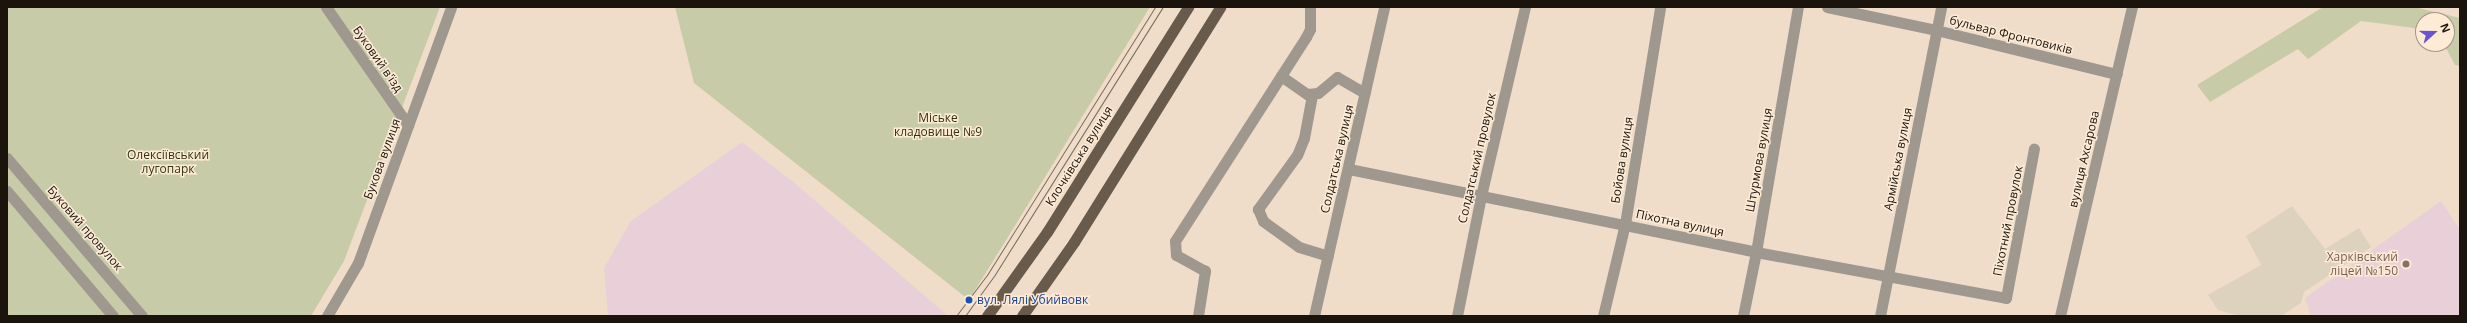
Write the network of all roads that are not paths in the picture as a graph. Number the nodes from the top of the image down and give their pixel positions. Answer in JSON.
{"nodes":[{"id":1,"x":326,"y":7,"type":"edge"},
{"id":2,"x":451,"y":7,"type":"edge"},
{"id":3,"x":1188,"y":7,"type":"edge"},
{"id":4,"x":1220,"y":7,"type":"edge"},
{"id":5,"x":1310,"y":7,"type":"edge"},
{"id":6,"x":1384,"y":7,"type":"edge"},
{"id":7,"x":1525,"y":7,"type":"edge"},
{"id":8,"x":1660,"y":7,"type":"edge"},
{"id":9,"x":1798,"y":7,"type":"edge"},
{"id":10,"x":1827,"y":7,"type":"edge"},
{"id":11,"x":1941,"y":7,"type":"edge"},
{"id":12,"x":2132,"y":7,"type":"edge"},
{"id":13,"x":1936,"y":30,"type":"junction"},
{"id":14,"x":2117,"y":74,"type":"junction"},
{"id":15,"x":1281,"y":76,"type":"junction"},
{"id":16,"x":1365,"y":93,"type":"junction"},
{"id":17,"x":1312,"y":95,"type":"junction"},
{"id":18,"x":408,"y":125,"type":"junction"},
{"id":19,"x":2034,"y":150,"type":"dead end"},
{"id":20,"x":7,"y":158,"type":"edge"},
{"id":21,"x":1349,"y":169,"type":"junction"},
{"id":22,"x":7,"y":191,"type":"edge"},
{"id":23,"x":1482,"y":196,"type":"junction"},
{"id":24,"x":1625,"y":224,"type":"junction"},
{"id":25,"x":1756,"y":252,"type":"junction"},
{"id":26,"x":1328,"y":256,"type":"junction"},
{"id":27,"x":1888,"y":276,"type":"junction"},
{"id":28,"x":2006,"y":298,"type":"joint"},
{"id":29,"x":113,"y":316,"type":"edge"},
{"id":30,"x":142,"y":316,"type":"edge"},
{"id":31,"x":327,"y":316,"type":"edge"},
{"id":32,"x":987,"y":316,"type":"edge"},
{"id":33,"x":1022,"y":316,"type":"edge"},
{"id":34,"x":1198,"y":316,"type":"edge"},
{"id":35,"x":1314,"y":316,"type":"edge"},
{"id":36,"x":1457,"y":316,"type":"edge"},
{"id":37,"x":1603,"y":316,"type":"edge"},
{"id":38,"x":1743,"y":316,"type":"edge"},
{"id":39,"x":1880,"y":316,"type":"edge"},
{"id":40,"x":2060,"y":316,"type":"edge"}],
"edges":[{"from":1,"to":18,"type":"street","name":"Буковий в'їзд"},
{"from":2,"to":18,"type":"street","name":"Букова вулиця"},
{"from":3,"to":32,"type":"main road","name":"Клочківська вулиця"},
{"from":4,"to":33,"type":"main road"},
{"from":5,"to":15,"type":"street"},
{"from":6,"to":16,"type":"street","name":"Солдатська вулиця"},
{"from":7,"to":23,"type":"street","name":"Солдатський провулок"},
{"from":8,"to":24,"type":"street","name":"Бойова вулиця"},
{"from":9,"to":25,"type":"street","name":"Штурмова вулиця"},
{"from":10,"to":13,"type":"street","name":"бульвар Фронтовиків"},
{"from":11,"to":13,"type":"street","name":"Армійська вулиця"},
{"from":12,"to":14,"type":"street","name":"вулиця Ахсарова"},
{"from":13,"to":14,"type":"street","name":"бульвар Фронтовиків"},
{"from":13,"to":27,"type":"street","name":"Армійська вулиця"},
{"from":14,"to":40,"type":"street","name":"вулиця Ахсарова"},
{"from":15,"to":17,"type":"street"},
{"from":15,"to":34,"type":"street"},
{"from":16,"to":17,"type":"street"},
{"from":16,"to":21,"type":"street","name":"Солдатська вулиця"},
{"from":17,"to":26,"type":"street"},
{"from":18,"to":31,"type":"street","name":"Букова вулиця"},
{"from":19,"to":28,"type":"street","name":"Піхотний провулок"},
{"from":20,"to":30,"type":"street","name":"Буковий провулок"},
{"from":21,"to":23,"type":"street","name":"Піхотна вулиця"},
{"from":21,"to":26,"type":"street","name":"Солдатська вулиця"},
{"from":22,"to":29,"type":"street"},
{"from":23,"to":24,"type":"street","name":"Піхотна вулиця"},
{"from":23,"to":36,"type":"street","name":"Солдатський провулок"},
{"from":24,"to":25,"type":"street","name":"Піхотна вулиця"},
{"from":24,"to":37,"type":"street","name":"Бойова вулиця"},
{"from":25,"to":27,"type":"street","name":"Піхотна вулиця"},
{"from":25,"to":38,"type":"street","name":"Штурмова вулиця"},
{"from":26,"to":35,"type":"street","name":"Солдатська вулиця"},
{"from":27,"to":28,"type":"street","name":"Піхотна вулиця"},
{"from":27,"to":39,"type":"street","name":"Армійська вулиця"}]}
